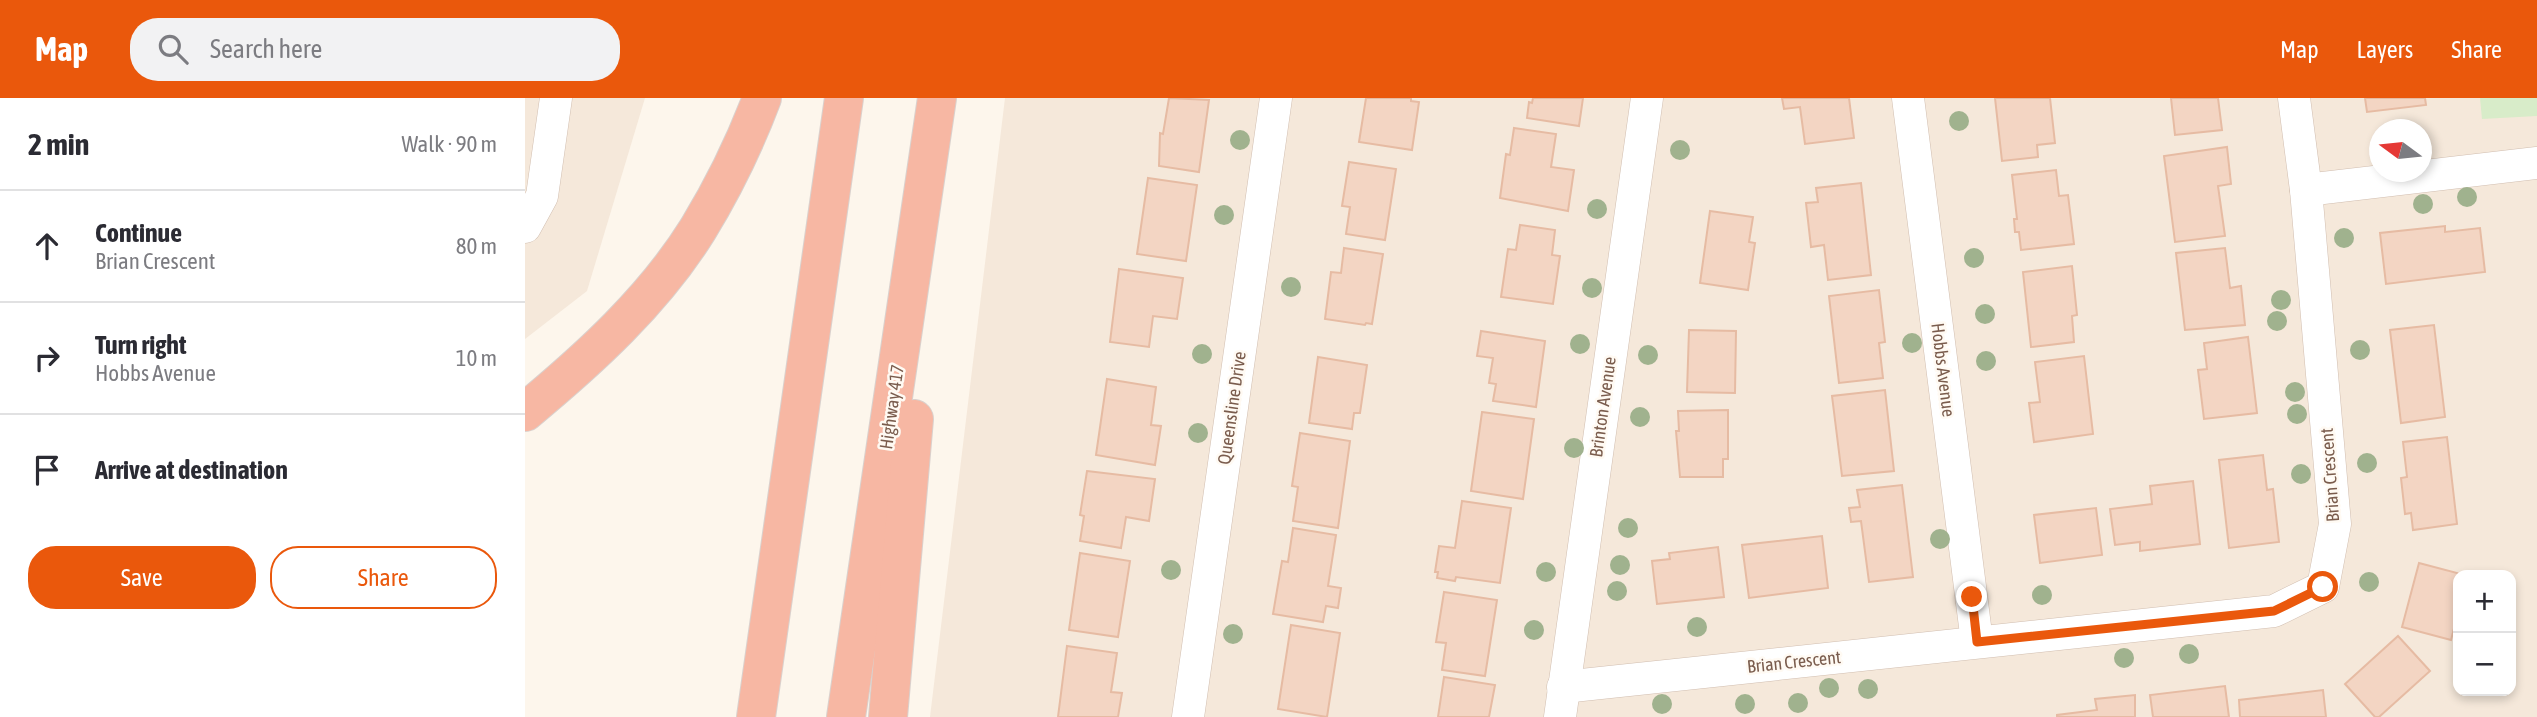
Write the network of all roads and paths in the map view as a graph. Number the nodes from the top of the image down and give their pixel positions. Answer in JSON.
{"nodes":[{"id":1,"x":557,"y":98,"type":"edge"},
{"id":2,"x":762,"y":98,"type":"edge"},
{"id":3,"x":844,"y":98,"type":"edge"},
{"id":4,"x":940,"y":98,"type":"edge"},
{"id":5,"x":1276,"y":98,"type":"edge"},
{"id":6,"x":1647,"y":98,"type":"edge"},
{"id":7,"x":1908,"y":98,"type":"edge"},
{"id":8,"x":2294,"y":98,"type":"edge"},
{"id":9,"x":2537,"y":163,"type":"edge"},
{"id":10,"x":2306,"y":190,"type":"junction"},
{"id":11,"x":526,"y":227,"type":"edge"},
{"id":12,"x":525,"y":412,"type":"edge"},
{"id":13,"x":1977,"y":642,"type":"junction"},
{"id":14,"x":1561,"y":702,"type":"edge"},
{"id":15,"x":756,"y":717,"type":"edge"},
{"id":16,"x":846,"y":717,"type":"edge"},
{"id":17,"x":888,"y":717,"type":"edge"},
{"id":18,"x":1188,"y":717,"type":"edge"}],
"edges":[{"from":1,"to":11,"type":"street"},
{"from":2,"to":12,"type":"highway"},
{"from":3,"to":15,"type":"highway"},
{"from":4,"to":16,"type":"highway","name":"Highway 417"},
{"from":4,"to":17,"type":"highway"},
{"from":5,"to":18,"type":"street","name":"Queensline Drive"},
{"from":6,"to":14,"type":"street","name":"Brinton Avenue"},
{"from":7,"to":13,"type":"street","name":"Hobbs Avenue"},
{"from":8,"to":10,"type":"street","name":"Brian Crescent"},
{"from":9,"to":10,"type":"street"},
{"from":10,"to":13,"type":"street","name":"Brian Crescent"},
{"from":13,"to":14,"type":"street","name":"Brian Crescent"}]}
